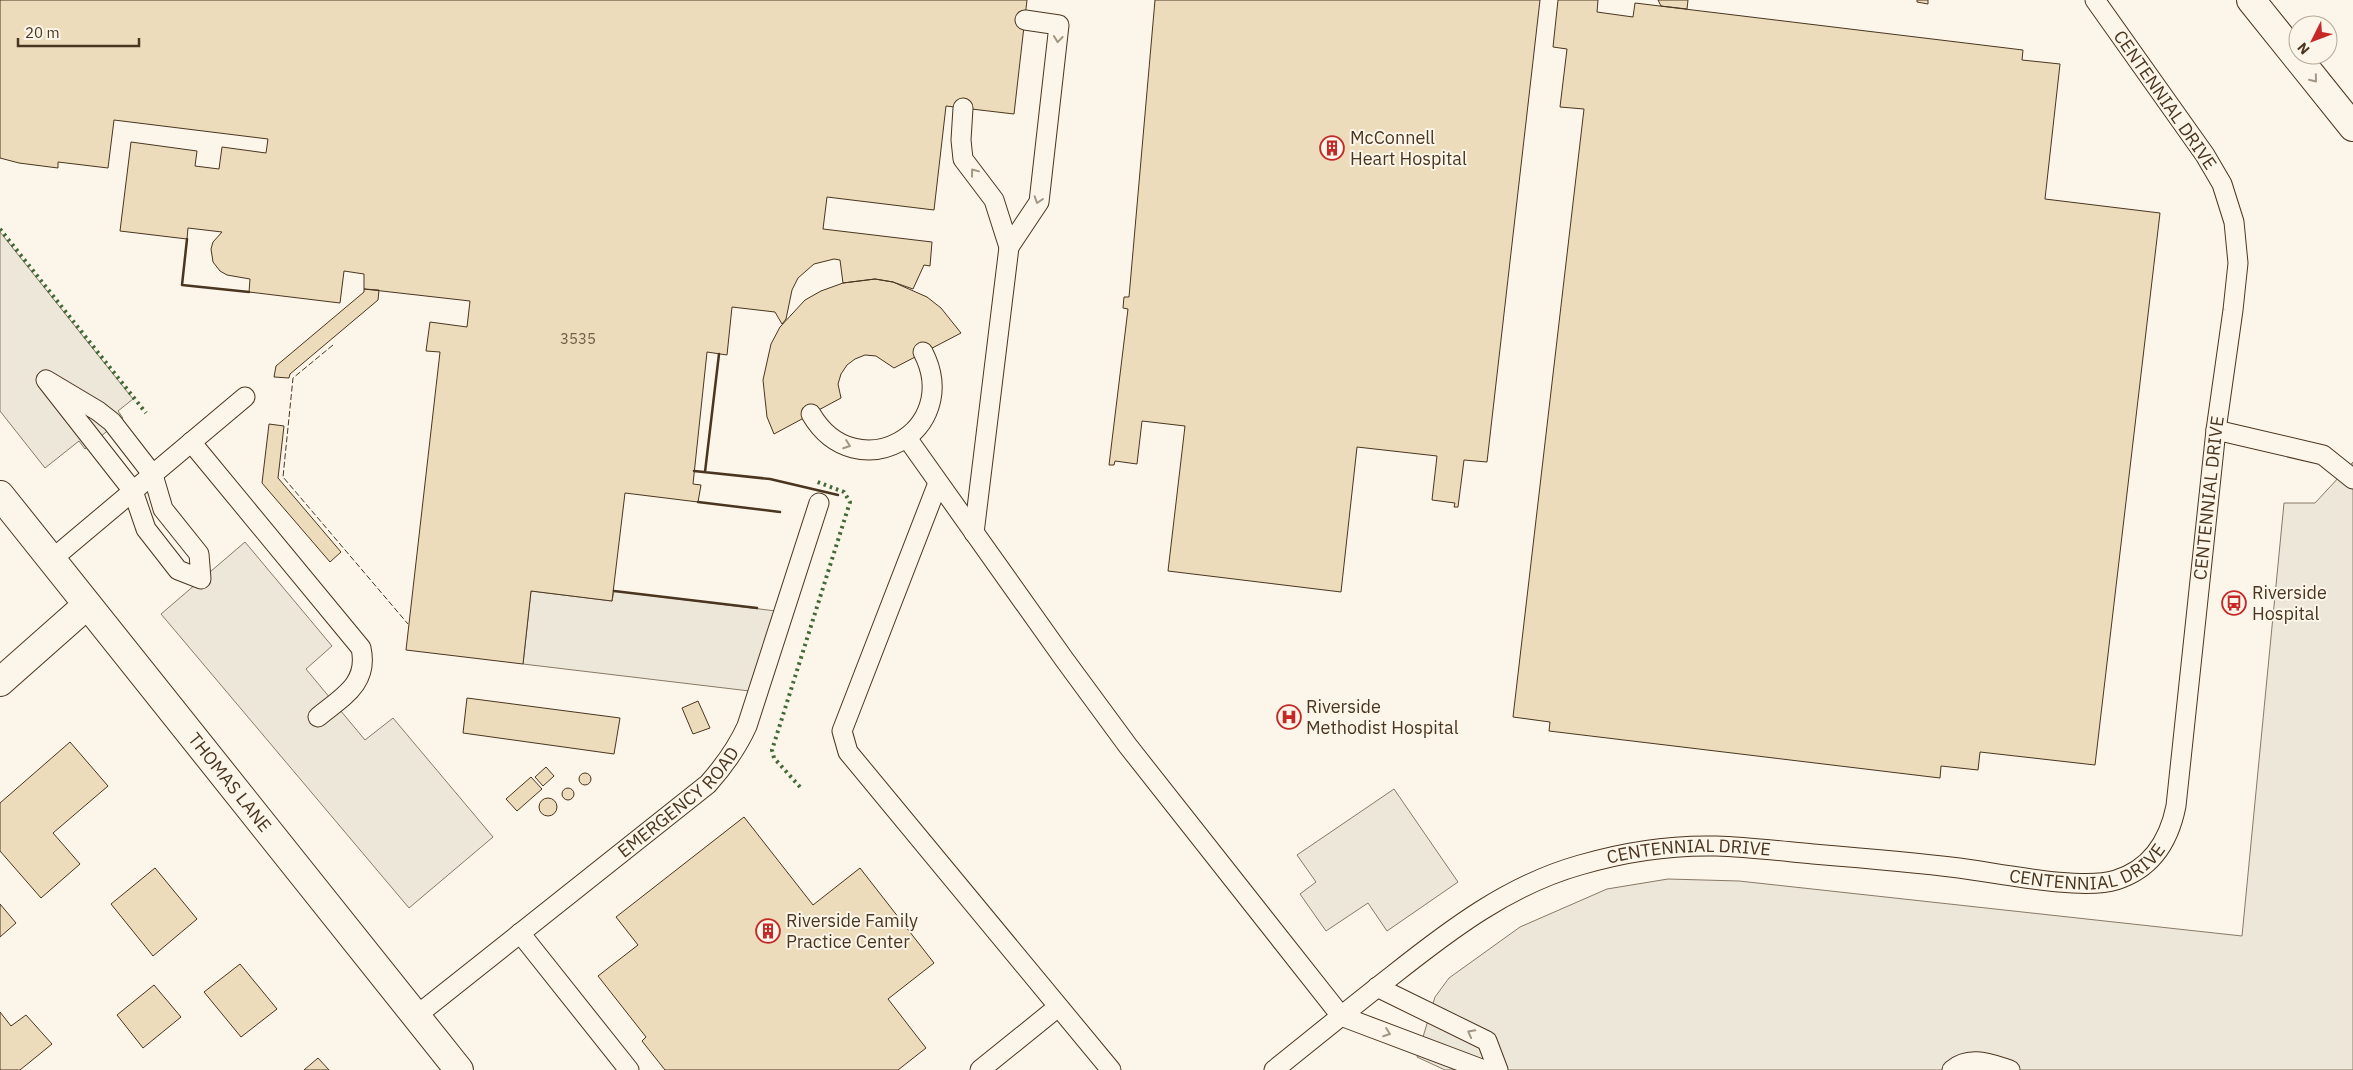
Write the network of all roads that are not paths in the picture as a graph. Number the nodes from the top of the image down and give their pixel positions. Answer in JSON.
{"nodes":[{"id":1,"x":2095,"y":0,"type":"edge"},
{"id":2,"x":2251,"y":0,"type":"edge"},
{"id":3,"x":1025,"y":20,"type":"dead end"},
{"id":4,"x":963,"y":108,"type":"dead end"},
{"id":5,"x":2353,"y":128,"type":"edge"},
{"id":6,"x":1009,"y":247,"type":"junction"},
{"id":7,"x":923,"y":352,"type":"dead end"},
{"id":8,"x":245,"y":398,"type":"dead end"},
{"id":9,"x":811,"y":414,"type":"dead end"},
{"id":10,"x":2216,"y":430,"type":"junction"},
{"id":11,"x":907,"y":438,"type":"junction"},
{"id":12,"x":191,"y":442,"type":"junction"},
{"id":13,"x":153,"y":475,"type":"junction"},
{"id":14,"x":2353,"y":479,"type":"edge"},
{"id":15,"x":938,"y":483,"type":"junction"},
{"id":16,"x":133,"y":491,"type":"junction"},
{"id":17,"x":0,"y":496,"type":"edge"},
{"id":18,"x":819,"y":503,"type":"dead end"},
{"id":19,"x":974,"y":533,"type":"junction"},
{"id":20,"x":51,"y":560,"type":"junction"},
{"id":21,"x":88,"y":605,"type":"junction"},
{"id":22,"x":0,"y":682,"type":"edge"},
{"id":23,"x":318,"y":717,"type":"dead end"},
{"id":24,"x":520,"y":933,"type":"junction"},
{"id":25,"x":1377,"y":987,"type":"junction"},
{"id":26,"x":1058,"y":1007,"type":"junction"},
{"id":27,"x":416,"y":1016,"type":"junction"},
{"id":28,"x":1341,"y":1016,"type":"junction"},
{"id":29,"x":459,"y":1070,"type":"edge"},
{"id":30,"x":629,"y":1070,"type":"edge"},
{"id":31,"x":980,"y":1070,"type":"edge"},
{"id":32,"x":1110,"y":1070,"type":"edge"},
{"id":33,"x":1274,"y":1070,"type":"edge"},
{"id":34,"x":1484,"y":1070,"type":"edge"},
{"id":35,"x":1498,"y":1070,"type":"edge"},
{"id":36,"x":1952,"y":1070,"type":"edge"},
{"id":37,"x":2010,"y":1070,"type":"edge"}],
"edges":[{"from":1,"to":10,"type":"lane","name":"CENTENNIAL DRIVE"},
{"from":2,"to":5,"type":"street","one_way":true},
{"from":3,"to":6,"type":"lane","one_way":true},
{"from":6,"to":4,"type":"lane","one_way":true},
{"from":6,"to":19,"type":"lane"},
{"from":7,"to":11,"type":"lane"},
{"from":8,"to":12,"type":"lane"},
{"from":9,"to":11,"type":"lane","one_way":true},
{"from":10,"to":14,"type":"lane"},
{"from":10,"to":25,"type":"lane","name":"CENTENNIAL DRIVE"},
{"from":11,"to":15,"type":"lane"},
{"from":12,"to":13,"type":"lane"},
{"from":12,"to":23,"type":"lane"},
{"from":13,"to":16,"type":"lane"},
{"from":13,"to":16,"type":"lane"},
{"from":13,"to":16,"type":"lane"},
{"from":15,"to":19,"type":"lane"},
{"from":15,"to":26,"type":"lane"},
{"from":16,"to":20,"type":"lane"},
{"from":17,"to":20,"type":"street","name":"THOMAS LANE"},
{"from":18,"to":24,"type":"lane","name":"EMERGENCY ROAD"},
{"from":19,"to":28,"type":"lane"},
{"from":20,"to":21,"type":"street","name":"THOMAS LANE"},
{"from":21,"to":22,"type":"street"},
{"from":21,"to":27,"type":"street","name":"THOMAS LANE"},
{"from":24,"to":27,"type":"lane","name":"EMERGENCY ROAD"},
{"from":24,"to":30,"type":"lane"},
{"from":25,"to":28,"type":"lane","name":"CENTENNIAL DRIVE"},
{"from":35,"to":25,"type":"lane","one_way":true},
{"from":26,"to":31,"type":"lane"},
{"from":26,"to":32,"type":"lane"},
{"from":27,"to":29,"type":"street","name":"THOMAS LANE"},
{"from":28,"to":33,"type":"lane","name":"CENTENNIAL DRIVE"},
{"from":28,"to":34,"type":"lane","one_way":true},
{"from":36,"to":37,"type":"lane"}]}
